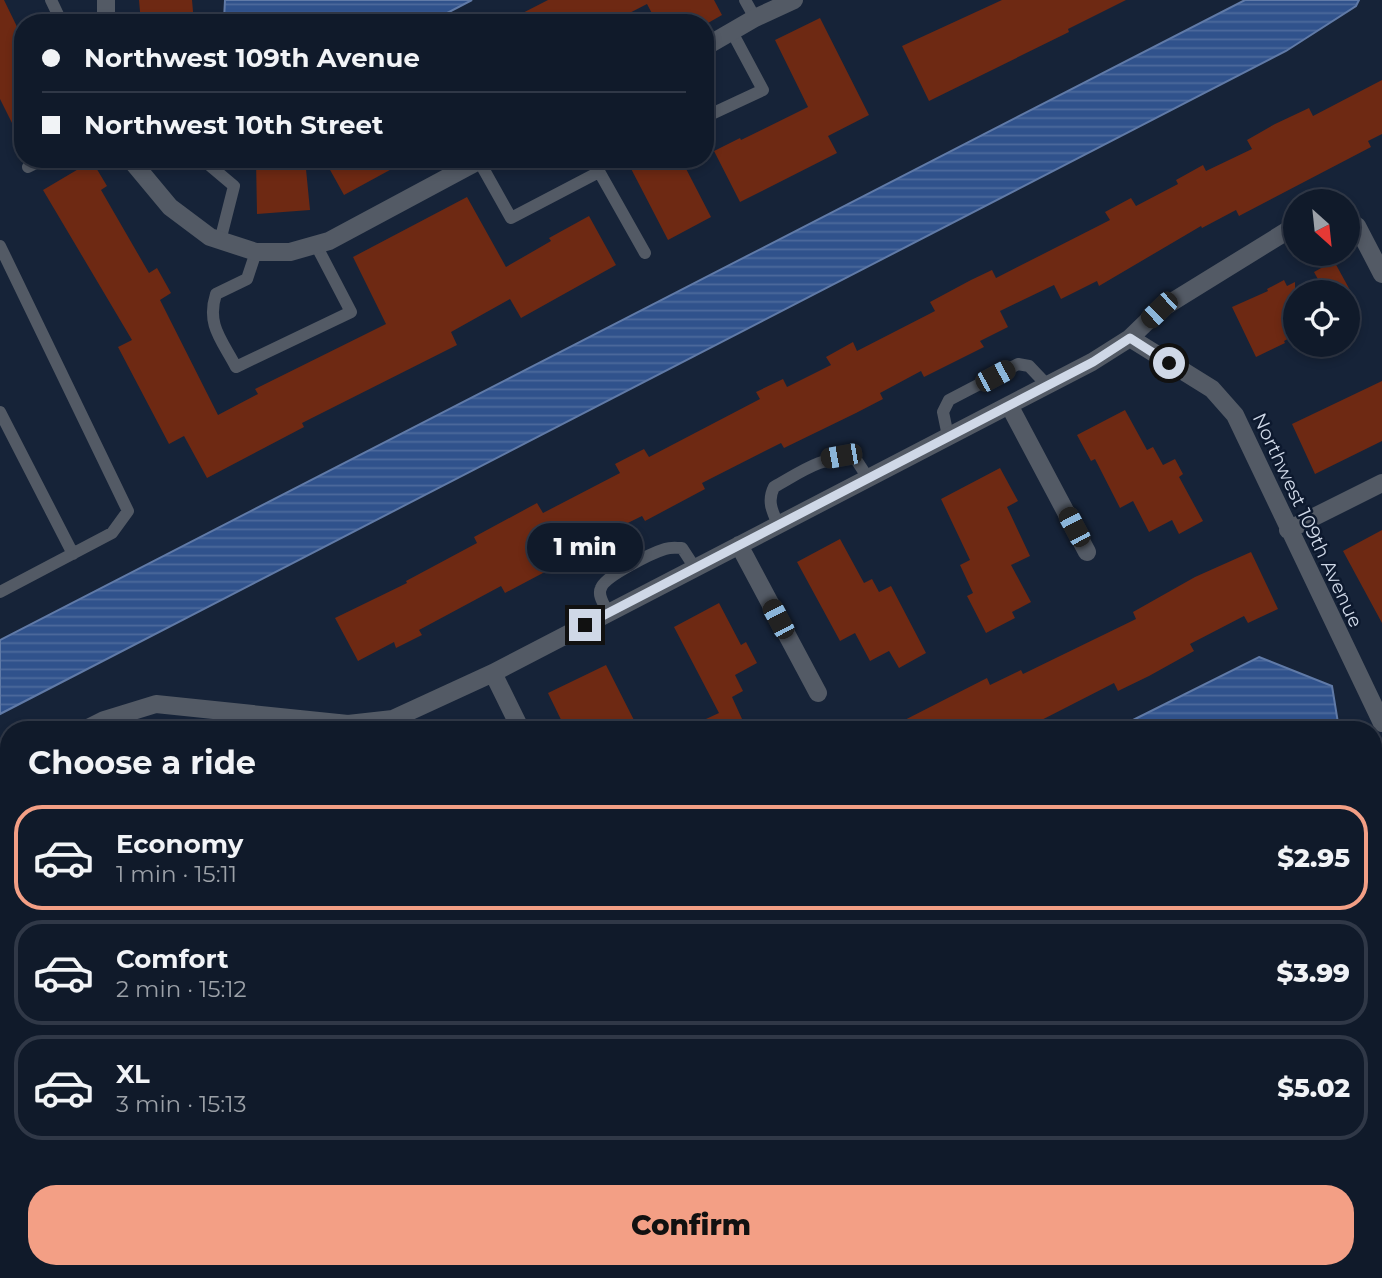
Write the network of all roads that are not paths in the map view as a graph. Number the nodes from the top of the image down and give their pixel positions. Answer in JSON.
{"nodes":[{"id":1,"x":745,"y":0,"type":"edge"},
{"id":2,"x":794,"y":0,"type":"edge"},
{"id":3,"x":755,"y":18,"type":"junction"},
{"id":4,"x":732,"y":32,"type":"junction"},
{"id":5,"x":714,"y":42,"type":"edge"},
{"id":6,"x":714,"y":113,"type":"edge"},
{"id":7,"x":137,"y":168,"type":"edge"},
{"id":8,"x":213,"y":168,"type":"edge"},
{"id":9,"x":465,"y":168,"type":"edge"},
{"id":10,"x":484,"y":168,"type":"edge"},
{"id":11,"x":597,"y":168,"type":"edge"},
{"id":12,"x":599,"y":172,"type":"junction"},
{"id":13,"x":1360,"y":232,"type":"edge"},
{"id":14,"x":1283,"y":233,"type":"edge"},
{"id":15,"x":220,"y":241,"type":"junction"},
{"id":16,"x":316,"y":245,"type":"junction"},
{"id":17,"x":0,"y":246,"type":"edge"},
{"id":18,"x":256,"y":251,"type":"junction"},
{"id":19,"x":645,"y":253,"type":"dead end"},
{"id":20,"x":1382,"y":274,"type":"edge"},
{"id":21,"x":1130,"y":338,"type":"junction"},
{"id":22,"x":1047,"y":386,"type":"junction"},
{"id":23,"x":1009,"y":405,"type":"junction"},
{"id":24,"x":0,"y":412,"type":"edge"},
{"id":25,"x":948,"y":436,"type":"junction"},
{"id":26,"x":868,"y":478,"type":"junction"},
{"id":27,"x":1382,"y":483,"type":"edge"},
{"id":28,"x":778,"y":524,"type":"junction"},
{"id":29,"x":1289,"y":530,"type":"junction"},
{"id":30,"x":739,"y":545,"type":"junction"},
{"id":31,"x":1087,"y":552,"type":"dead end"},
{"id":32,"x":73,"y":554,"type":"junction"},
{"id":33,"x":695,"y":568,"type":"junction"},
{"id":34,"x":0,"y":592,"type":"edge"},
{"id":35,"x":608,"y":613,"type":"junction"},
{"id":36,"x":493,"y":673,"type":"junction"},
{"id":37,"x":818,"y":693,"type":"dead end"},
{"id":38,"x":115,"y":721,"type":"edge"},
{"id":39,"x":318,"y":721,"type":"edge"},
{"id":40,"x":375,"y":721,"type":"edge"},
{"id":41,"x":517,"y":721,"type":"edge"},
{"id":42,"x":1381,"y":721,"type":"edge"}],
"edges":[{"from":1,"to":3,"type":"lane"},
{"from":2,"to":3,"type":"street"},
{"from":3,"to":4,"type":"street"},
{"from":4,"to":5,"type":"street"},
{"from":4,"to":6,"type":"lane"},
{"from":7,"to":15,"type":"street"},
{"from":8,"to":15,"type":"lane"},
{"from":9,"to":16,"type":"street"},
{"from":10,"to":12,"type":"lane"},
{"from":11,"to":12,"type":"lane"},
{"from":12,"to":19,"type":"lane"},
{"from":13,"to":20,"type":"street"},
{"from":14,"to":21,"type":"street"},
{"from":15,"to":18,"type":"street"},
{"from":16,"to":18,"type":"street"},
{"from":16,"to":18,"type":"lane"},
{"from":17,"to":32,"type":"lane"},
{"from":21,"to":22,"type":"street"},
{"from":21,"to":29,"type":"street","name":"Northwest 109th Avenue"},
{"from":22,"to":23,"type":"street"},
{"from":22,"to":25,"type":"lane"},
{"from":23,"to":25,"type":"street"},
{"from":23,"to":31,"type":"street"},
{"from":24,"to":32,"type":"lane"},
{"from":25,"to":26,"type":"street"},
{"from":26,"to":28,"type":"street"},
{"from":26,"to":28,"type":"lane"},
{"from":27,"to":29,"type":"street"},
{"from":28,"to":30,"type":"street"},
{"from":29,"to":42,"type":"street","name":"Northwest 109th Avenue"},
{"from":30,"to":33,"type":"street"},
{"from":30,"to":37,"type":"street"},
{"from":32,"to":34,"type":"lane"},
{"from":33,"to":35,"type":"street"},
{"from":33,"to":35,"type":"lane"},
{"from":35,"to":36,"type":"street"},
{"from":36,"to":40,"type":"street"},
{"from":36,"to":41,"type":"street"},
{"from":38,"to":39,"type":"street"}]}
